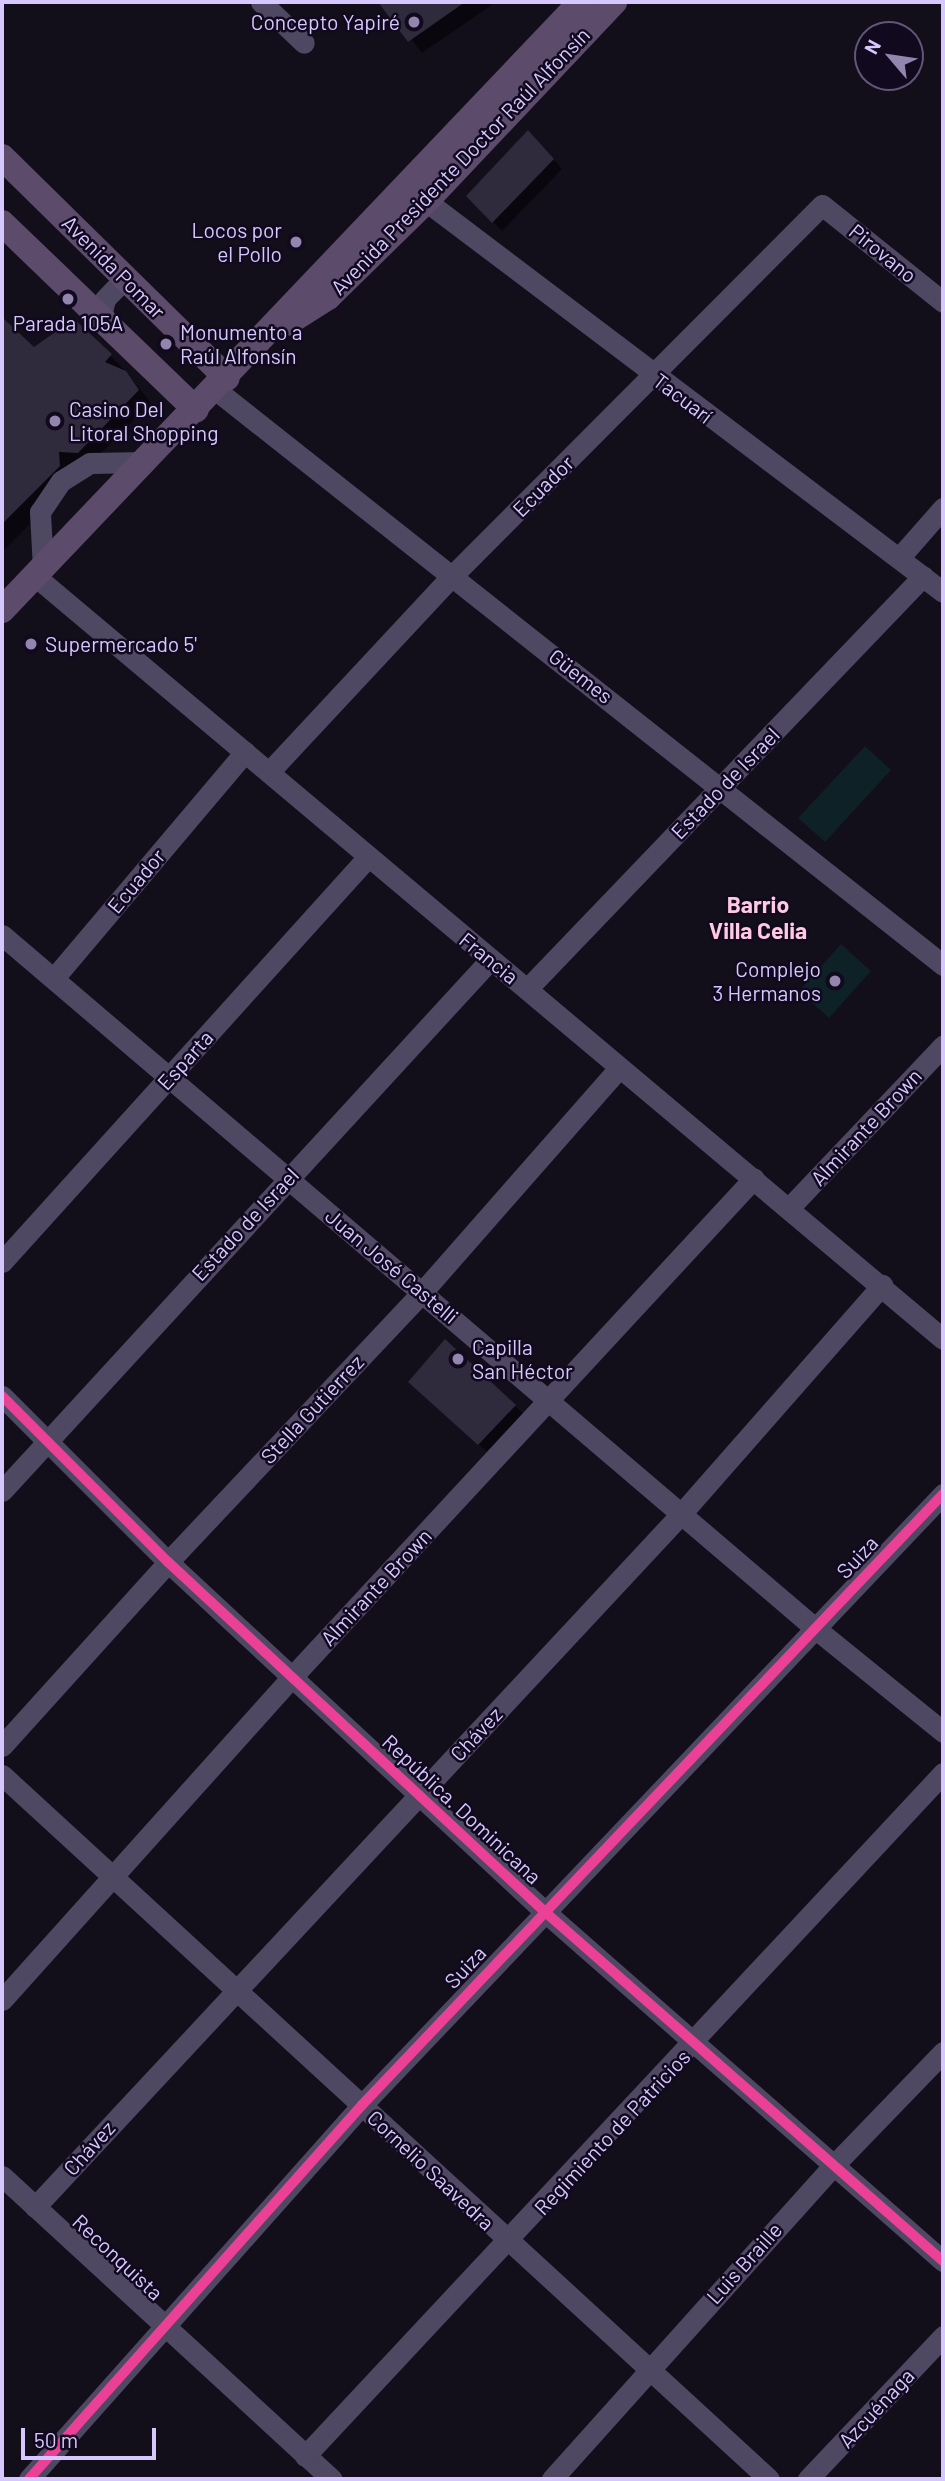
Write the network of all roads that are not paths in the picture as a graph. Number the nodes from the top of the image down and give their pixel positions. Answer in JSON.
{"nodes":[{"id":1,"x":261,"y":2,"type":"edge"},
{"id":2,"x":581,"y":2,"type":"edge"},
{"id":3,"x":614,"y":2,"type":"edge"},
{"id":4,"x":304,"y":43,"type":"dead end"},
{"id":5,"x":2,"y":157,"type":"edge"},
{"id":6,"x":416,"y":194,"type":"junction"},
{"id":7,"x":822,"y":205,"type":"joint"},
{"id":8,"x":2,"y":222,"type":"edge"},
{"id":9,"x":125,"y":278,"type":"junction"},
{"id":10,"x":943,"y":302,"type":"edge"},
{"id":11,"x":106,"y":325,"type":"junction"},
{"id":12,"x":653,"y":376,"type":"junction"},
{"id":13,"x":221,"y":384,"type":"junction"},
{"id":14,"x":196,"y":410,"type":"junction"},
{"id":15,"x":145,"y":462,"type":"junction"},
{"id":16,"x":943,"y":508,"type":"edge"},
{"id":17,"x":900,"y":558,"type":"junction"},
{"id":18,"x":39,"y":572,"type":"junction"},
{"id":19,"x":923,"y":576,"type":"junction"},
{"id":20,"x":451,"y":577,"type":"junction"},
{"id":21,"x":943,"y":592,"type":"edge"},
{"id":22,"x":2,"y":610,"type":"edge"},
{"id":23,"x":245,"y":752,"type":"junction"},
{"id":24,"x":270,"y":772,"type":"junction"},
{"id":25,"x":721,"y":787,"type":"junction"},
{"id":26,"x":367,"y":858,"type":"junction"},
{"id":27,"x":2,"y":935,"type":"edge"},
{"id":28,"x":490,"y":960,"type":"junction"},
{"id":29,"x":943,"y":965,"type":"edge"},
{"id":30,"x":54,"y":978,"type":"junction"},
{"id":31,"x":527,"y":989,"type":"junction"},
{"id":32,"x":943,"y":1046,"type":"edge"},
{"id":33,"x":619,"y":1068,"type":"junction"},
{"id":34,"x":167,"y":1079,"type":"junction"},
{"id":35,"x":754,"y":1178,"type":"junction"},
{"id":36,"x":286,"y":1179,"type":"junction"},
{"id":37,"x":789,"y":1208,"type":"junction"},
{"id":38,"x":2,"y":1262,"type":"edge"},
{"id":39,"x":882,"y":1285,"type":"junction"},
{"id":40,"x":424,"y":1290,"type":"junction"},
{"id":41,"x":943,"y":1339,"type":"edge"},
{"id":42,"x":2,"y":1396,"type":"edge"},
{"id":43,"x":550,"y":1399,"type":"junction"},
{"id":44,"x":47,"y":1439,"type":"junction"},
{"id":45,"x":2,"y":1491,"type":"edge"},
{"id":46,"x":943,"y":1494,"type":"edge"},
{"id":47,"x":681,"y":1514,"type":"junction"},
{"id":48,"x":168,"y":1562,"type":"junction"},
{"id":49,"x":816,"y":1629,"type":"junction"},
{"id":50,"x":291,"y":1678,"type":"junction"},
{"id":51,"x":943,"y":1732,"type":"edge"},
{"id":52,"x":2,"y":1746,"type":"edge"},
{"id":53,"x":943,"y":1773,"type":"edge"},
{"id":54,"x":2,"y":1774,"type":"edge"},
{"id":55,"x":418,"y":1796,"type":"junction"},
{"id":56,"x":109,"y":1878,"type":"junction"},
{"id":57,"x":544,"y":1911,"type":"junction"},
{"id":58,"x":234,"y":1989,"type":"junction"},
{"id":59,"x":2,"y":2000,"type":"edge"},
{"id":60,"x":693,"y":2045,"type":"junction"},
{"id":61,"x":943,"y":2052,"type":"edge"},
{"id":62,"x":362,"y":2105,"type":"junction"},
{"id":63,"x":834,"y":2165,"type":"junction"},
{"id":64,"x":2,"y":2176,"type":"edge"},
{"id":65,"x":35,"y":2207,"type":"junction"},
{"id":66,"x":508,"y":2242,"type":"junction"},
{"id":67,"x":943,"y":2261,"type":"edge"},
{"id":68,"x":164,"y":2327,"type":"junction"},
{"id":69,"x":943,"y":2336,"type":"edge"},
{"id":70,"x":647,"y":2370,"type":"junction"},
{"id":71,"x":305,"y":2456,"type":"junction"},
{"id":72,"x":29,"y":2479,"type":"edge"},
{"id":73,"x":332,"y":2479,"type":"edge"},
{"id":74,"x":552,"y":2479,"type":"edge"},
{"id":75,"x":769,"y":2479,"type":"edge"},
{"id":76,"x":808,"y":2479,"type":"edge"}],
"edges":[{"from":1,"to":4,"type":"street"},
{"from":2,"to":6,"type":"main road","name":"Avenida Presidente Doctor Raúl Alfonsín"},
{"from":3,"to":6,"type":"main road","name":"Avenida Presidente Doctor Raúl Alfonsín"},
{"from":5,"to":9,"type":"main road","name":"Avenida Pomar"},
{"from":6,"to":12,"type":"street","name":"Tacuarí"},
{"from":6,"to":13,"type":"main road","name":"Avenida Presidente Doctor Raúl Alfonsín"},
{"from":7,"to":10,"type":"street","name":"Pirovano"},
{"from":7,"to":12,"type":"street","name":"Ecuador"},
{"from":8,"to":11,"type":"main road"},
{"from":9,"to":11,"type":"street"},
{"from":9,"to":13,"type":"main road","name":"Avenida Pomar"},
{"from":11,"to":14,"type":"main road"},
{"from":12,"to":17,"type":"street","name":"Tacuarí"},
{"from":12,"to":20,"type":"street","name":"Ecuador"},
{"from":13,"to":14,"type":"main road","name":"Avenida Presidente Doctor Raúl Alfonsín"},
{"from":13,"to":20,"type":"street","name":"Güemes"},
{"from":14,"to":15,"type":"main road","name":"Avenida Presidente Doctor Raúl Alfonsín"},
{"from":15,"to":18,"type":"main road","name":"Avenida Presidente Doctor Raúl Alfonsín"},
{"from":15,"to":18,"type":"street"},
{"from":16,"to":17,"type":"street"},
{"from":17,"to":19,"type":"street","name":"Tacuarí"},
{"from":18,"to":22,"type":"main road","name":"Avenida Presidente Doctor Raúl Alfonsín"},
{"from":18,"to":23,"type":"street","name":"Francia"},
{"from":19,"to":21,"type":"street","name":"Tacuarí"},
{"from":19,"to":25,"type":"street","name":"Estado de Israel"},
{"from":20,"to":24,"type":"street","name":"Ecuador"},
{"from":20,"to":25,"type":"street","name":"Güemes"},
{"from":23,"to":24,"type":"street","name":"Francia"},
{"from":23,"to":30,"type":"street","name":"Ecuador"},
{"from":24,"to":26,"type":"street","name":"Francia"},
{"from":25,"to":29,"type":"street","name":"Güemes"},
{"from":25,"to":31,"type":"street","name":"Estado de Israel"},
{"from":26,"to":28,"type":"street","name":"Francia"},
{"from":26,"to":34,"type":"street","name":"Esparta"},
{"from":27,"to":30,"type":"street","name":"Juan José Castelli"},
{"from":28,"to":31,"type":"street","name":"Francia"},
{"from":28,"to":36,"type":"street","name":"Estado de Israel"},
{"from":30,"to":34,"type":"street","name":"Juan José Castelli"},
{"from":31,"to":33,"type":"street","name":"Francia"},
{"from":32,"to":37,"type":"street","name":"Almirante Brown"},
{"from":33,"to":35,"type":"street","name":"Francia"},
{"from":33,"to":40,"type":"street","name":"Stella Gutierrez"},
{"from":34,"to":36,"type":"street","name":"Juan José Castelli"},
{"from":34,"to":38,"type":"street","name":"Esparta"},
{"from":35,"to":37,"type":"street","name":"Francia"},
{"from":35,"to":43,"type":"street","name":"Almirante Brown"},
{"from":36,"to":40,"type":"street","name":"Juan José Castelli"},
{"from":36,"to":44,"type":"street","name":"Estado de Israel"},
{"from":37,"to":39,"type":"street","name":"Francia"},
{"from":39,"to":41,"type":"street","name":"Francia"},
{"from":39,"to":47,"type":"street","name":"Chávez"},
{"from":40,"to":43,"type":"street","name":"Juan José Castelli"},
{"from":40,"to":48,"type":"street","name":"Stella Gutierrez"},
{"from":42,"to":44,"type":"street","name":"República. Dominicana"},
{"from":43,"to":47,"type":"street","name":"Juan José Castelli"},
{"from":43,"to":50,"type":"street","name":"Almirante Brown"},
{"from":44,"to":45,"type":"street","name":"Estado de Israel"},
{"from":44,"to":48,"type":"street","name":"República. Dominicana"},
{"from":46,"to":49,"type":"street","name":"Suiza"},
{"from":47,"to":49,"type":"street","name":"Juan José Castelli"},
{"from":47,"to":55,"type":"street","name":"Chávez"},
{"from":48,"to":50,"type":"street","name":"República. Dominicana"},
{"from":48,"to":52,"type":"street","name":"Stella Gutierrez"},
{"from":49,"to":51,"type":"street","name":"Juan José Castelli"},
{"from":49,"to":57,"type":"street","name":"Suiza"},
{"from":50,"to":55,"type":"street","name":"República. Dominicana"},
{"from":50,"to":56,"type":"street","name":"Almirante Brown"},
{"from":53,"to":60,"type":"street","name":"Regimiento de Patricios"},
{"from":54,"to":56,"type":"street","name":"Cornelio Saavedra"},
{"from":55,"to":57,"type":"street","name":"República. Dominicana"},
{"from":55,"to":58,"type":"street","name":"Chávez"},
{"from":56,"to":58,"type":"street","name":"Cornelio Saavedra"},
{"from":56,"to":59,"type":"street","name":"Almirante Brown"},
{"from":57,"to":60,"type":"street","name":"República. Dominicana"},
{"from":57,"to":62,"type":"street","name":"Suiza"},
{"from":58,"to":62,"type":"street","name":"Cornelio Saavedra"},
{"from":58,"to":65,"type":"street","name":"Chávez"},
{"from":60,"to":63,"type":"street","name":"República. Dominicana"},
{"from":60,"to":66,"type":"street","name":"Regimiento de Patricios"},
{"from":61,"to":63,"type":"street","name":"Luis Braille"},
{"from":62,"to":66,"type":"street","name":"Cornelio Saavedra"},
{"from":62,"to":68,"type":"street","name":"Suiza"},
{"from":63,"to":67,"type":"street","name":"República. Dominicana"},
{"from":63,"to":70,"type":"street","name":"Luis Braille"},
{"from":64,"to":65,"type":"street","name":"Reconquista"},
{"from":65,"to":68,"type":"street","name":"Reconquista"},
{"from":66,"to":70,"type":"street","name":"Cornelio Saavedra"},
{"from":66,"to":71,"type":"street","name":"Regimiento de Patricios"},
{"from":68,"to":71,"type":"street","name":"Reconquista"},
{"from":68,"to":72,"type":"street","name":"Suiza"},
{"from":69,"to":76,"type":"street","name":"Azcuénaga"},
{"from":70,"to":74,"type":"street","name":"Luis Braille"},
{"from":70,"to":75,"type":"street","name":"Cornelio Saavedra"},
{"from":71,"to":73,"type":"street","name":"Reconquista"}]}
